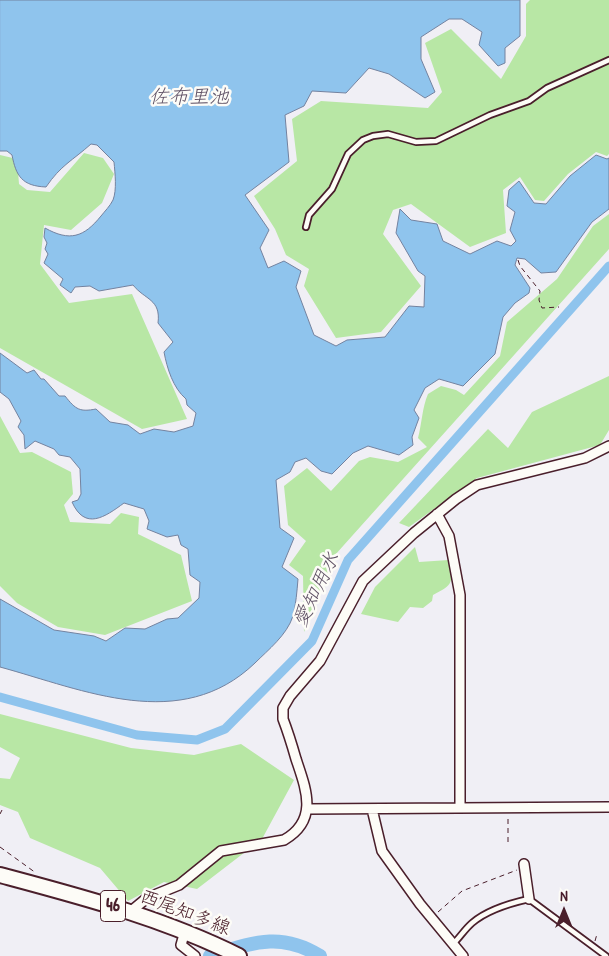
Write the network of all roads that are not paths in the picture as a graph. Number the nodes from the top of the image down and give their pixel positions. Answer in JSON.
{"nodes":[{"id":1,"x":609,"y":60,"type":"edge"},
{"id":2,"x":306,"y":227,"type":"dead end"},
{"id":3,"x":609,"y":446,"type":"edge"},
{"id":4,"x":437,"y":514,"type":"junction"},
{"id":5,"x":609,"y":807,"type":"edge"},
{"id":6,"x":460,"y":808,"type":"junction"},
{"id":7,"x":307,"y":809,"type":"junction"},
{"id":8,"x":372,"y":809,"type":"junction"},
{"id":9,"x":524,"y":866,"type":"road end"},
{"id":10,"x":0,"y":875,"type":"edge"},
{"id":11,"x":529,"y":899,"type":"junction"},
{"id":12,"x":130,"y":912,"type":"junction"},
{"id":13,"x":185,"y":931,"type":"junction"},
{"id":14,"x":454,"y":943,"type":"junction"},
{"id":15,"x":232,"y":952,"type":"edge"},
{"id":16,"x":195,"y":956,"type":"edge"},
{"id":17,"x":463,"y":956,"type":"edge"},
{"id":18,"x":606,"y":956,"type":"edge"}],
"edges":[{"from":1,"to":2,"type":"lane"},
{"from":3,"to":4,"type":"street"},
{"from":4,"to":6,"type":"street"},
{"from":4,"to":7,"type":"street"},
{"from":5,"to":6,"type":"street"},
{"from":6,"to":8,"type":"street"},
{"from":7,"to":8,"type":"street"},
{"from":7,"to":12,"type":"street"},
{"from":8,"to":14,"type":"street"},
{"from":9,"to":11,"type":"street"},
{"from":10,"to":12,"type":"main road","name":"西尾知多線","number":"46"},
{"from":11,"to":14,"type":"lane"},
{"from":11,"to":18,"type":"lane"},
{"from":12,"to":13,"type":"main road","name":"西尾知多線","number":"46"},
{"from":13,"to":15,"type":"main road","name":"西尾知多線","number":"46"},
{"from":13,"to":16,"type":"street"},
{"from":14,"to":17,"type":"street"}]}
